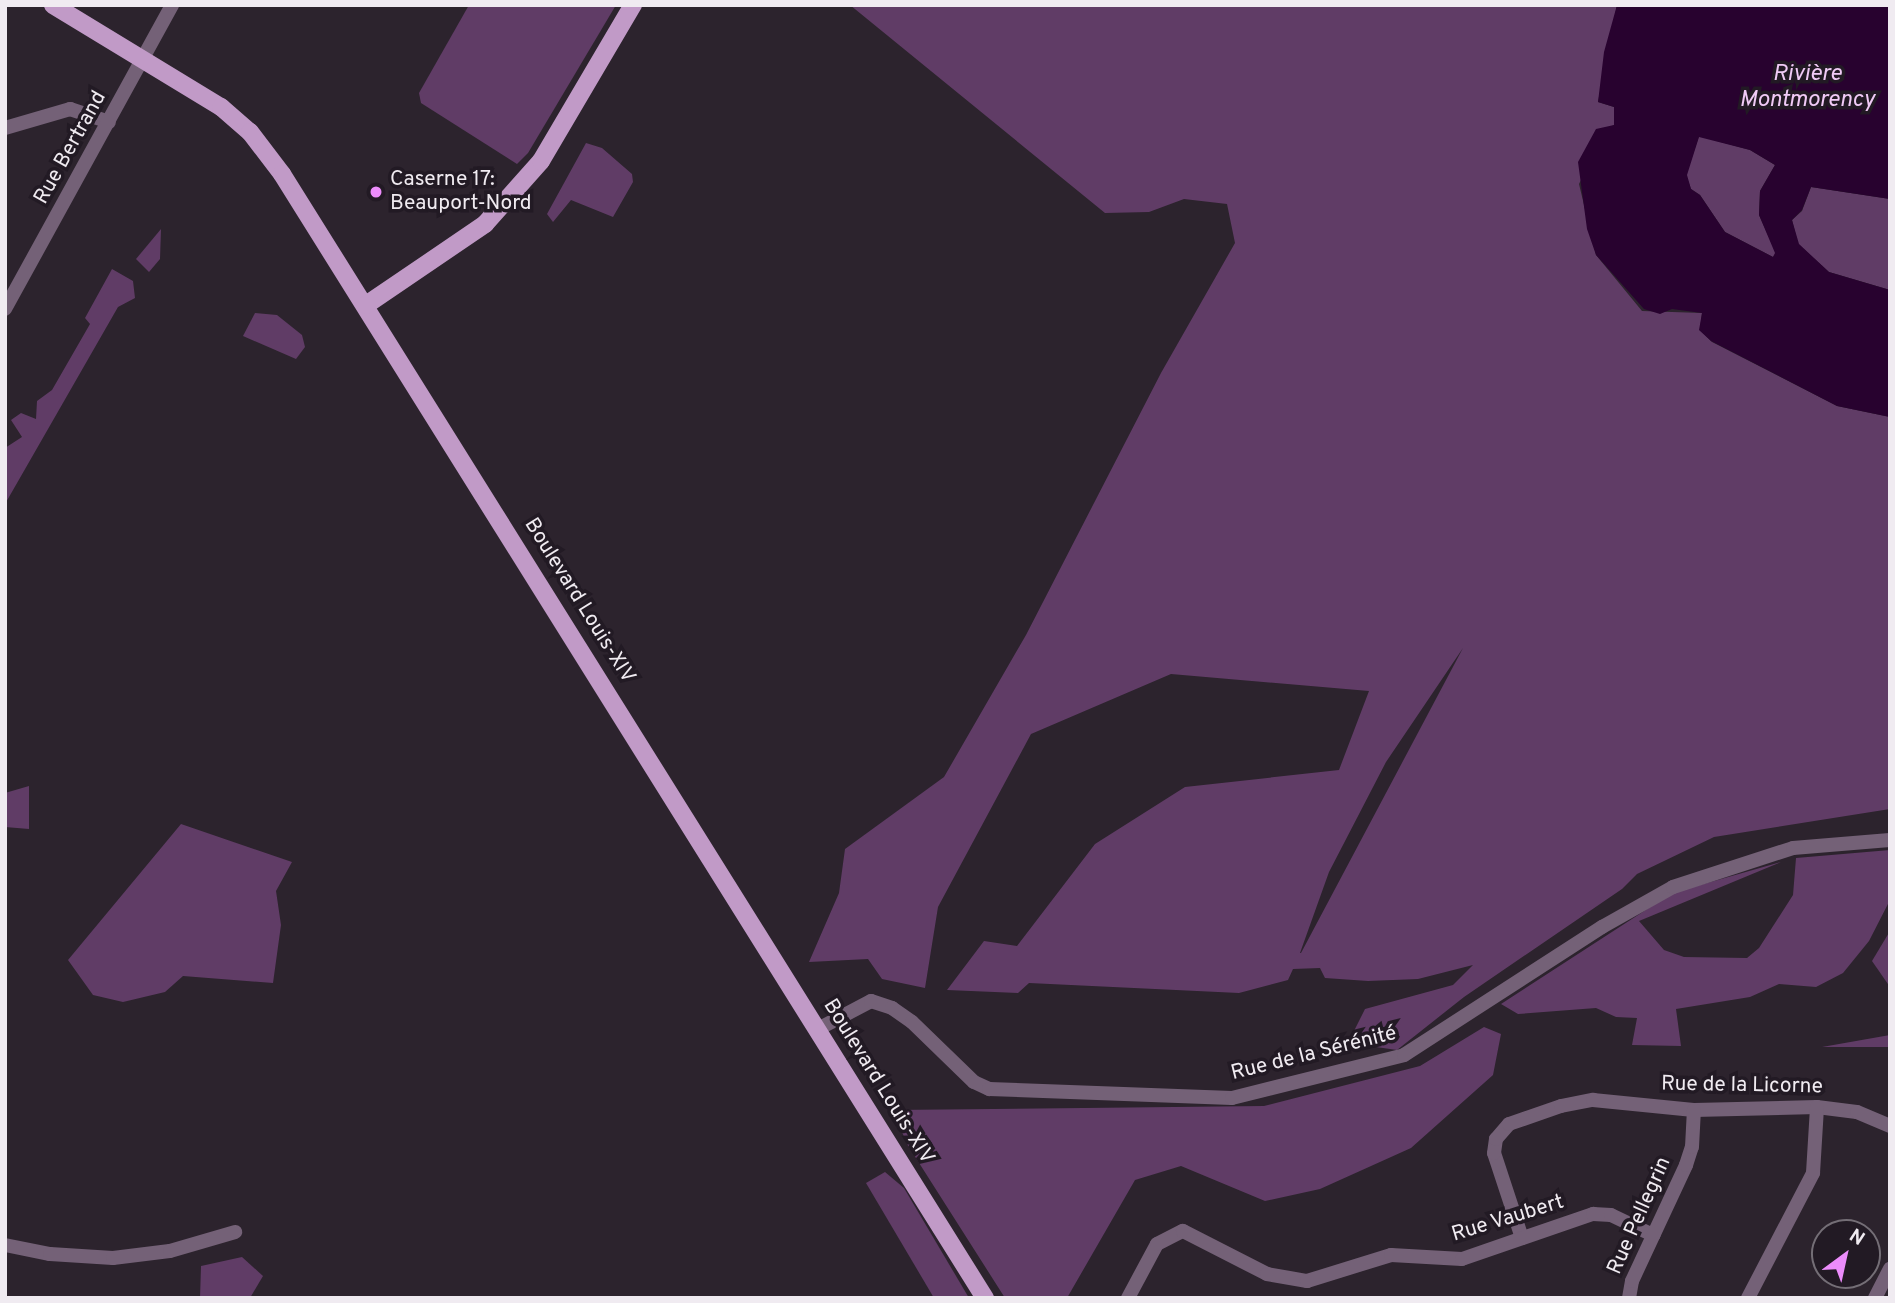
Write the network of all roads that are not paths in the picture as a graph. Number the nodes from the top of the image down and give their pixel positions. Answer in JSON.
{"nodes":[{"id":1,"x":53,"y":5,"type":"edge"},
{"id":2,"x":172,"y":5,"type":"edge"},
{"id":3,"x":633,"y":5,"type":"edge"},
{"id":4,"x":143,"y":60,"type":"junction"},
{"id":5,"x":109,"y":122,"type":"junction"},
{"id":6,"x":5,"y":128,"type":"edge"},
{"id":7,"x":366,"y":305,"type":"junction"},
{"id":8,"x":5,"y":309,"type":"edge"},
{"id":9,"x":1890,"y":839,"type":"edge"},
{"id":10,"x":818,"y":1029,"type":"junction"},
{"id":11,"x":1817,"y":1107,"type":"junction"},
{"id":12,"x":1694,"y":1110,"type":"junction"},
{"id":13,"x":1890,"y":1126,"type":"edge"},
{"id":14,"x":235,"y":1232,"type":"dead end"},
{"id":15,"x":1653,"y":1235,"type":"junction"},
{"id":16,"x":1522,"y":1238,"type":"junction"},
{"id":17,"x":5,"y":1245,"type":"edge"},
{"id":18,"x":1890,"y":1269,"type":"edge"},
{"id":19,"x":985,"y":1298,"type":"edge"},
{"id":20,"x":1128,"y":1298,"type":"edge"},
{"id":21,"x":1629,"y":1298,"type":"edge"},
{"id":22,"x":1748,"y":1298,"type":"edge"},
{"id":23,"x":1875,"y":1298,"type":"edge"}],
"edges":[{"from":1,"to":4,"type":"main road","name":"Boulevard Louis-XIV"},
{"from":2,"to":4,"type":"street","name":"Rue Bertrand"},
{"from":3,"to":7,"type":"main road"},
{"from":4,"to":5,"type":"street","name":"Rue Bertrand"},
{"from":4,"to":7,"type":"main road","name":"Boulevard Louis-XIV"},
{"from":5,"to":6,"type":"street"},
{"from":5,"to":8,"type":"street","name":"Rue Bertrand"},
{"from":7,"to":10,"type":"main road","name":"Boulevard Louis-XIV"},
{"from":9,"to":10,"type":"street","name":"Rue de la Sérénité"},
{"from":10,"to":19,"type":"main road","name":"Boulevard Louis-XIV"},
{"from":11,"to":12,"type":"street","name":"Rue de la Licorne"},
{"from":11,"to":13,"type":"street","name":"Rue de la Licorne"},
{"from":11,"to":22,"type":"street"},
{"from":12,"to":15,"type":"street","name":"Rue Pellegrin"},
{"from":12,"to":16,"type":"street","name":"Rue de la Licorne"},
{"from":14,"to":17,"type":"street"},
{"from":15,"to":16,"type":"street","name":"Rue Vaubert"},
{"from":15,"to":21,"type":"street","name":"Rue Pellegrin"},
{"from":16,"to":20,"type":"street","name":"Rue Vaubert"},
{"from":18,"to":23,"type":"street"}]}
